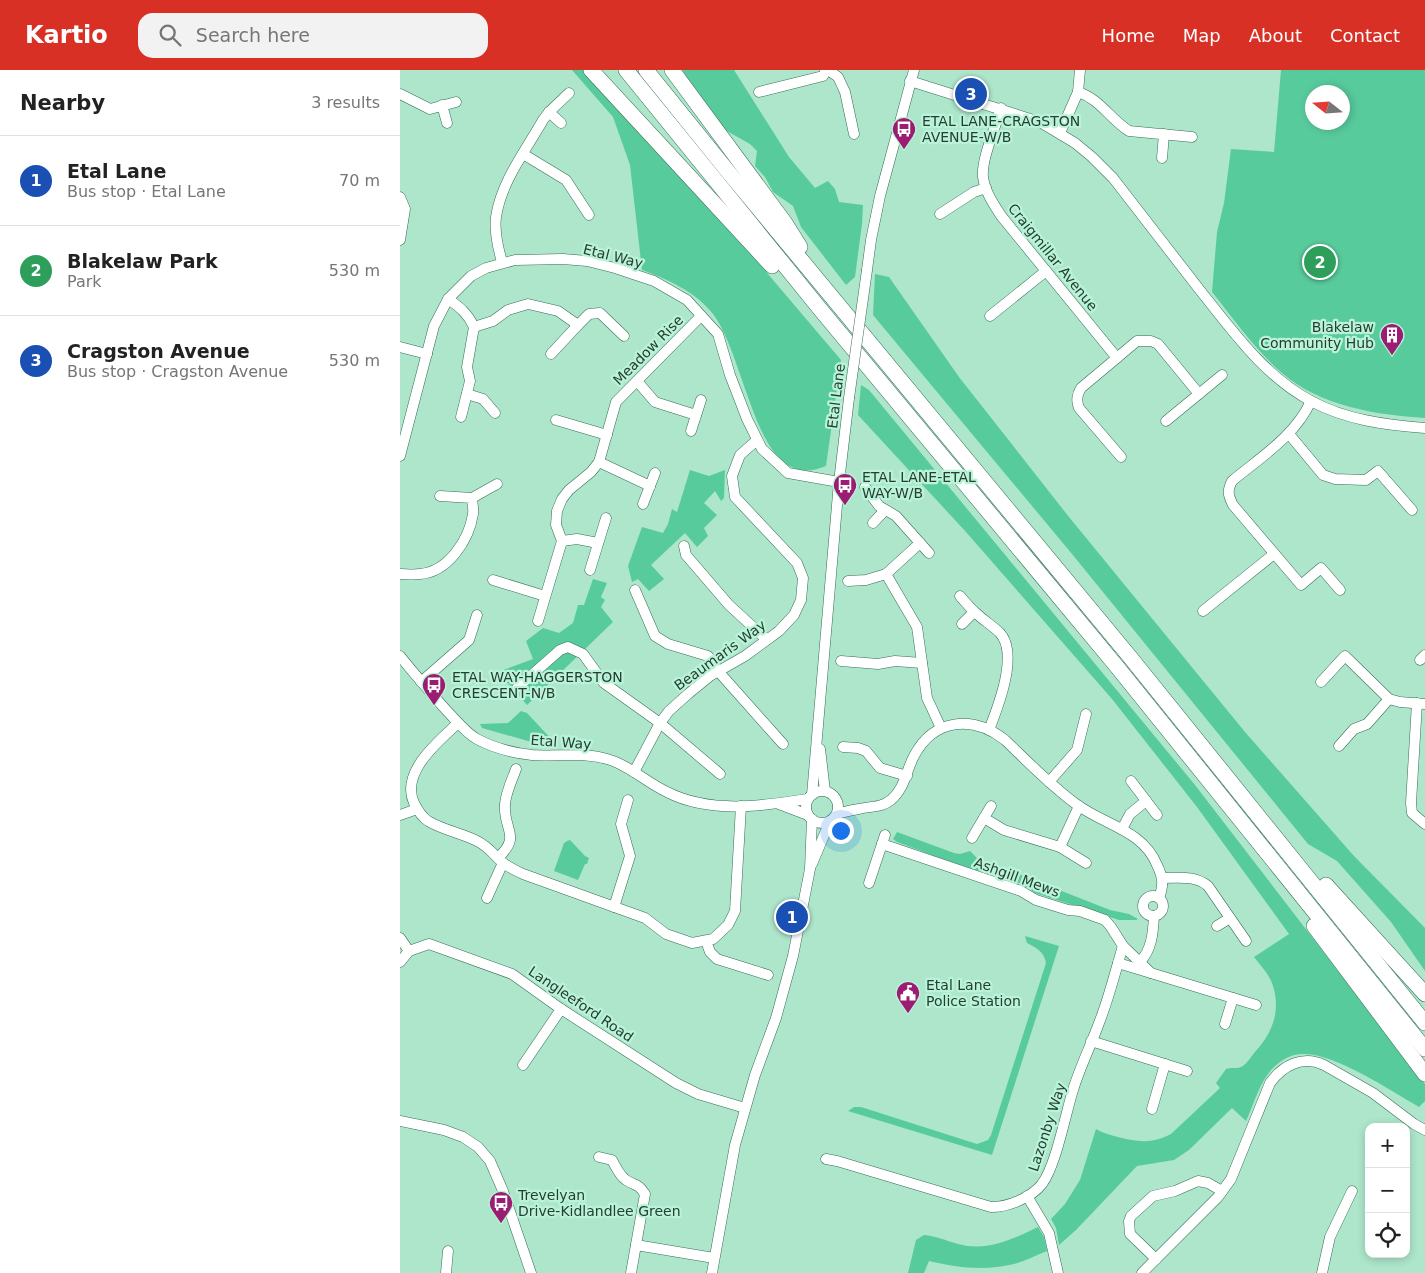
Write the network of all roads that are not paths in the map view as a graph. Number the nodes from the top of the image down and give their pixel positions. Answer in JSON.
{"nodes":[{"id":1,"x":591,"y":70,"type":"edge"},
{"id":2,"x":626,"y":70,"type":"edge"},
{"id":3,"x":646,"y":70,"type":"edge"},
{"id":4,"x":672,"y":70,"type":"edge"},
{"id":5,"x":827,"y":70,"type":"edge"},
{"id":6,"x":914,"y":70,"type":"edge"},
{"id":7,"x":1080,"y":70,"type":"edge"},
{"id":8,"x":910,"y":80,"type":"junction"},
{"id":9,"x":759,"y":92,"type":"dead end"},
{"id":10,"x":1078,"y":92,"type":"junction"},
{"id":11,"x":569,"y":93,"type":"dead end"},
{"id":12,"x":400,"y":94,"type":"edge"},
{"id":13,"x":456,"y":102,"type":"dead end"},
{"id":14,"x":442,"y":106,"type":"junction"},
{"id":15,"x":1001,"y":108,"type":"junction"},
{"id":16,"x":549,"y":112,"type":"junction"},
{"id":17,"x":447,"y":123,"type":"dead end"},
{"id":18,"x":561,"y":124,"type":"dead end"},
{"id":19,"x":1060,"y":133,"type":"junction"},
{"id":20,"x":854,"y":134,"type":"dead end"},
{"id":21,"x":1164,"y":134,"type":"junction"},
{"id":22,"x":1192,"y":137,"type":"dead end"},
{"id":23,"x":523,"y":154,"type":"junction"},
{"id":24,"x":1162,"y":158,"type":"dead end"},
{"id":25,"x":986,"y":188,"type":"junction"},
{"id":26,"x":400,"y":197,"type":"edge"},
{"id":27,"x":940,"y":214,"type":"dead end"},
{"id":28,"x":589,"y":215,"type":"dead end"},
{"id":29,"x":400,"y":240,"type":"edge"},
{"id":30,"x":502,"y":262,"type":"junction"},
{"id":31,"x":1046,"y":271,"type":"junction"},
{"id":32,"x":448,"y":299,"type":"junction"},
{"id":33,"x":833,"y":300,"type":"junction"},
{"id":34,"x":820,"y":309,"type":"junction"},
{"id":35,"x":701,"y":316,"type":"junction"},
{"id":36,"x":990,"y":316,"type":"dead end"},
{"id":37,"x":578,"y":324,"type":"junction"},
{"id":38,"x":474,"y":328,"type":"junction"},
{"id":39,"x":624,"y":336,"type":"dead end"},
{"id":40,"x":400,"y":347,"type":"edge"},
{"id":41,"x":427,"y":354,"type":"junction"},
{"id":42,"x":551,"y":354,"type":"dead end"},
{"id":43,"x":1118,"y":358,"type":"junction"},
{"id":44,"x":1222,"y":375,"type":"dead end"},
{"id":45,"x":636,"y":381,"type":"junction"},
{"id":46,"x":467,"y":394,"type":"junction"},
{"id":47,"x":1199,"y":394,"type":"junction"},
{"id":48,"x":701,"y":400,"type":"dead end"},
{"id":49,"x":1311,"y":401,"type":"junction"},
{"id":50,"x":495,"y":413,"type":"dead end"},
{"id":51,"x":696,"y":415,"type":"junction"},
{"id":52,"x":461,"y":417,"type":"dead end"},
{"id":53,"x":556,"y":420,"type":"dead end"},
{"id":54,"x":1166,"y":421,"type":"dead end"},
{"id":55,"x":1425,"y":428,"type":"edge"},
{"id":56,"x":691,"y":431,"type":"dead end"},
{"id":57,"x":1289,"y":434,"type":"junction"},
{"id":58,"x":606,"y":435,"type":"junction"},
{"id":59,"x":757,"y":440,"type":"junction"},
{"id":60,"x":400,"y":456,"type":"edge"},
{"id":61,"x":1121,"y":457,"type":"dead end"},
{"id":62,"x":599,"y":462,"type":"junction"},
{"id":63,"x":655,"y":473,"type":"dead end"},
{"id":64,"x":839,"y":482,"type":"junction"},
{"id":65,"x":497,"y":484,"type":"dead end"},
{"id":66,"x":650,"y":486,"type":"junction"},
{"id":67,"x":866,"y":487,"type":"dead end"},
{"id":68,"x":440,"y":496,"type":"dead end"},
{"id":69,"x":472,"y":498,"type":"junction"},
{"id":70,"x":643,"y":504,"type":"dead end"},
{"id":71,"x":885,"y":510,"type":"junction"},
{"id":72,"x":1412,"y":510,"type":"dead end"},
{"id":73,"x":606,"y":518,"type":"dead end"},
{"id":74,"x":873,"y":522,"type":"dead end"},
{"id":75,"x":562,"y":541,"type":"junction"},
{"id":76,"x":598,"y":543,"type":"junction"},
{"id":77,"x":920,"y":543,"type":"junction"},
{"id":78,"x":684,"y":546,"type":"dead end"},
{"id":79,"x":929,"y":552,"type":"dead end"},
{"id":80,"x":1274,"y":554,"type":"junction"},
{"id":81,"x":590,"y":570,"type":"dead end"},
{"id":82,"x":400,"y":574,"type":"edge"},
{"id":83,"x":886,"y":574,"type":"junction"},
{"id":84,"x":493,"y":580,"type":"dead end"},
{"id":85,"x":848,"y":582,"type":"dead end"},
{"id":86,"x":635,"y":590,"type":"dead end"},
{"id":87,"x":1340,"y":590,"type":"dead end"},
{"id":88,"x":545,"y":596,"type":"junction"},
{"id":89,"x":960,"y":596,"type":"dead end"},
{"id":90,"x":1203,"y":611,"type":"dead end"},
{"id":91,"x":974,"y":612,"type":"junction"},
{"id":92,"x":477,"y":615,"type":"dead end"},
{"id":93,"x":538,"y":621,"type":"dead end"},
{"id":94,"x":962,"y":624,"type":"dead end"},
{"id":95,"x":766,"y":639,"type":"junction"},
{"id":96,"x":400,"y":656,"type":"edge"},
{"id":97,"x":841,"y":661,"type":"dead end"},
{"id":98,"x":922,"y":662,"type":"junction"},
{"id":99,"x":718,"y":671,"type":"junction"},
{"id":100,"x":421,"y":682,"type":"junction"},
{"id":101,"x":1321,"y":682,"type":"dead end"},
{"id":102,"x":517,"y":688,"type":"dead end"},
{"id":103,"x":1390,"y":699,"type":"junction"},
{"id":104,"x":1421,"y":704,"type":"edge"},
{"id":105,"x":1086,"y":714,"type":"dead end"},
{"id":106,"x":458,"y":723,"type":"junction"},
{"id":107,"x":660,"y":723,"type":"junction"},
{"id":108,"x":941,"y":728,"type":"junction"},
{"id":109,"x":989,"y":730,"type":"junction"},
{"id":110,"x":818,"y":731,"type":"junction"},
{"id":111,"x":783,"y":744,"type":"dead end"},
{"id":112,"x":1339,"y":746,"type":"dead end"},
{"id":113,"x":844,"y":747,"type":"dead end"},
{"id":114,"x":516,"y":769,"type":"dead end"},
{"id":115,"x":634,"y":772,"type":"junction"},
{"id":116,"x":720,"y":774,"type":"dead end"},
{"id":117,"x":907,"y":776,"type":"junction"},
{"id":118,"x":1131,"y":780,"type":"dead end"},
{"id":119,"x":1049,"y":782,"type":"junction"},
{"id":120,"x":825,"y":791,"type":"junction"},
{"id":121,"x":810,"y":797,"type":"junction"},
{"id":122,"x":628,"y":800,"type":"dead end"},
{"id":123,"x":837,"y":800,"type":"junction"},
{"id":124,"x":1146,"y":801,"type":"junction"},
{"id":125,"x":778,"y":804,"type":"junction"},
{"id":126,"x":741,"y":806,"type":"junction"},
{"id":127,"x":991,"y":806,"type":"dead end"},
{"id":128,"x":1079,"y":806,"type":"junction"},
{"id":129,"x":417,"y":808,"type":"junction"},
{"id":130,"x":862,"y":808,"type":"junction"},
{"id":131,"x":400,"y":815,"type":"edge"},
{"id":132,"x":1157,"y":815,"type":"dead end"},
{"id":133,"x":810,"y":817,"type":"junction"},
{"id":134,"x":833,"y":817,"type":"junction"},
{"id":135,"x":984,"y":818,"type":"junction"},
{"id":136,"x":1425,"y":824,"type":"edge"},
{"id":137,"x":1122,"y":829,"type":"junction"},
{"id":138,"x":1273,"y":833,"type":"junction"},
{"id":139,"x":972,"y":838,"type":"dead end"},
{"id":140,"x":1060,"y":847,"type":"junction"},
{"id":141,"x":1264,"y":847,"type":"junction"},
{"id":142,"x":501,"y":861,"type":"junction"},
{"id":143,"x":1086,"y":863,"type":"dead end"},
{"id":144,"x":810,"y":870,"type":"junction"},
{"id":145,"x":1163,"y":878,"type":"junction"},
{"id":146,"x":869,"y":883,"type":"dead end"},
{"id":147,"x":487,"y":898,"type":"dead end"},
{"id":148,"x":1159,"y":898,"type":"junction"},
{"id":149,"x":614,"y":906,"type":"junction"},
{"id":150,"x":1154,"y":916,"type":"junction"},
{"id":151,"x":1230,"y":918,"type":"junction"},
{"id":152,"x":1217,"y":926,"type":"dead end"},
{"id":153,"x":400,"y":938,"type":"edge"},
{"id":154,"x":706,"y":940,"type":"junction"},
{"id":155,"x":1246,"y":941,"type":"dead end"},
{"id":156,"x":1123,"y":946,"type":"junction"},
{"id":157,"x":409,"y":951,"type":"junction"},
{"id":158,"x":400,"y":962,"type":"edge"},
{"id":159,"x":1140,"y":962,"type":"junction"},
{"id":160,"x":1118,"y":963,"type":"junction"},
{"id":161,"x":1151,"y":973,"type":"junction"},
{"id":162,"x":768,"y":975,"type":"dead end"},
{"id":163,"x":1425,"y":994,"type":"edge"},
{"id":164,"x":1233,"y":998,"type":"junction"},
{"id":165,"x":1256,"y":1005,"type":"dead end"},
{"id":166,"x":561,"y":1009,"type":"junction"},
{"id":167,"x":1425,"y":1023,"type":"edge"},
{"id":168,"x":1224,"y":1024,"type":"dead end"},
{"id":169,"x":1091,"y":1041,"type":"junction"},
{"id":170,"x":1425,"y":1049,"type":"edge"},
{"id":171,"x":1165,"y":1064,"type":"junction"},
{"id":172,"x":523,"y":1065,"type":"dead end"},
{"id":173,"x":1186,"y":1071,"type":"dead end"},
{"id":174,"x":1425,"y":1074,"type":"edge"},
{"id":175,"x":745,"y":1108,"type":"junction"},
{"id":176,"x":1152,"y":1109,"type":"dead end"},
{"id":177,"x":400,"y":1121,"type":"edge"},
{"id":178,"x":1425,"y":1130,"type":"edge"},
{"id":179,"x":599,"y":1157,"type":"dead end"},
{"id":180,"x":826,"y":1159,"type":"dead end"},
{"id":181,"x":1222,"y":1191,"type":"junction"},
{"id":182,"x":1352,"y":1191,"type":"dead end"},
{"id":183,"x":1028,"y":1196,"type":"junction"},
{"id":184,"x":636,"y":1245,"type":"junction"},
{"id":185,"x":448,"y":1251,"type":"dead end"},
{"id":186,"x":714,"y":1258,"type":"junction"},
{"id":187,"x":1156,"y":1258,"type":"junction"},
{"id":188,"x":446,"y":1273,"type":"edge"},
{"id":189,"x":531,"y":1273,"type":"edge"},
{"id":190,"x":631,"y":1273,"type":"edge"},
{"id":191,"x":712,"y":1273,"type":"edge"},
{"id":192,"x":1058,"y":1273,"type":"edge"},
{"id":193,"x":1142,"y":1273,"type":"edge"},
{"id":194,"x":1322,"y":1273,"type":"edge"}],
"edges":[{"from":1,"to":34,"type":"highway"},
{"from":2,"to":34,"type":"highway"},
{"from":3,"to":33,"type":"highway"},
{"from":4,"to":33,"type":"highway"},
{"from":5,"to":9,"type":"street"},
{"from":5,"to":20,"type":"street"},
{"from":6,"to":8,"type":"street","name":"Etal Lane"},
{"from":7,"to":10,"type":"street"},
{"from":8,"to":15,"type":"street"},
{"from":8,"to":64,"type":"street","name":"Etal Lane","bridge":true},
{"from":10,"to":19,"type":"street"},
{"from":10,"to":21,"type":"street"},
{"from":11,"to":16,"type":"street"},
{"from":12,"to":14,"type":"street"},
{"from":13,"to":14,"type":"street"},
{"from":14,"to":17,"type":"street"},
{"from":15,"to":19,"type":"street"},
{"from":15,"to":25,"type":"street","name":"Craigmillar Avenue"},
{"from":16,"to":18,"type":"street"},
{"from":16,"to":23,"type":"street"},
{"from":19,"to":49,"type":"street"},
{"from":21,"to":22,"type":"street"},
{"from":21,"to":24,"type":"street"},
{"from":23,"to":28,"type":"street"},
{"from":23,"to":30,"type":"street"},
{"from":25,"to":27,"type":"street"},
{"from":25,"to":31,"type":"street","name":"Craigmillar Avenue"},
{"from":26,"to":29,"type":"street"},
{"from":30,"to":32,"type":"street","name":"Etal Way"},
{"from":30,"to":35,"type":"street","name":"Etal Way"},
{"from":31,"to":36,"type":"street"},
{"from":31,"to":43,"type":"street","name":"Craigmillar Avenue"},
{"from":32,"to":38,"type":"street"},
{"from":32,"to":41,"type":"street","name":"Etal Way"},
{"from":33,"to":138,"type":"highway"},
{"from":34,"to":141,"type":"highway"},
{"from":35,"to":45,"type":"street","name":"Meadow Rise"},
{"from":35,"to":59,"type":"street","name":"Etal Way"},
{"from":37,"to":38,"type":"street"},
{"from":37,"to":39,"type":"street"},
{"from":37,"to":42,"type":"street"},
{"from":38,"to":46,"type":"street"},
{"from":40,"to":41,"type":"street"},
{"from":41,"to":60,"type":"street","name":"Etal Way"},
{"from":43,"to":47,"type":"street"},
{"from":43,"to":61,"type":"street"},
{"from":44,"to":47,"type":"street"},
{"from":45,"to":51,"type":"street"},
{"from":45,"to":58,"type":"street","name":"Meadow Rise"},
{"from":46,"to":50,"type":"street"},
{"from":46,"to":52,"type":"street"},
{"from":47,"to":54,"type":"street"},
{"from":48,"to":51,"type":"street"},
{"from":49,"to":55,"type":"street"},
{"from":49,"to":57,"type":"street"},
{"from":51,"to":56,"type":"street"},
{"from":53,"to":58,"type":"street"},
{"from":57,"to":72,"type":"street"},
{"from":57,"to":80,"type":"street"},
{"from":58,"to":62,"type":"street","name":"Meadow Rise"},
{"from":59,"to":64,"type":"street","name":"Etal Way"},
{"from":59,"to":95,"type":"street","name":"Beaumaris Way"},
{"from":62,"to":66,"type":"street"},
{"from":62,"to":75,"type":"street"},
{"from":63,"to":66,"type":"street"},
{"from":64,"to":110,"type":"street","name":"Etal Lane"},
{"from":65,"to":69,"type":"street"},
{"from":66,"to":70,"type":"street"},
{"from":67,"to":71,"type":"street"},
{"from":68,"to":69,"type":"street"},
{"from":69,"to":82,"type":"street"},
{"from":71,"to":74,"type":"street"},
{"from":71,"to":77,"type":"street"},
{"from":73,"to":76,"type":"street"},
{"from":75,"to":76,"type":"street"},
{"from":75,"to":88,"type":"street"},
{"from":76,"to":81,"type":"street"},
{"from":77,"to":79,"type":"street"},
{"from":77,"to":83,"type":"street"},
{"from":78,"to":95,"type":"street"},
{"from":80,"to":87,"type":"street"},
{"from":80,"to":90,"type":"street"},
{"from":83,"to":85,"type":"street"},
{"from":83,"to":98,"type":"street"},
{"from":84,"to":88,"type":"street"},
{"from":86,"to":99,"type":"street"},
{"from":88,"to":93,"type":"street"},
{"from":89,"to":91,"type":"street"},
{"from":91,"to":94,"type":"street"},
{"from":91,"to":109,"type":"street"},
{"from":92,"to":100,"type":"street"},
{"from":95,"to":99,"type":"street","name":"Beaumaris Way"},
{"from":96,"to":100,"type":"street","name":"Etal Way"},
{"from":97,"to":98,"type":"street"},
{"from":98,"to":108,"type":"street"},
{"from":99,"to":107,"type":"street","name":"Beaumaris Way"},
{"from":99,"to":111,"type":"street"},
{"from":100,"to":106,"type":"street","name":"Etal Way"},
{"from":101,"to":103,"type":"street"},
{"from":102,"to":107,"type":"street"},
{"from":103,"to":104,"type":"street"},
{"from":103,"to":112,"type":"street"},
{"from":104,"to":136,"type":"street"},
{"from":105,"to":119,"type":"street"},
{"from":106,"to":115,"type":"street","name":"Etal Way"},
{"from":106,"to":129,"type":"street"},
{"from":107,"to":115,"type":"street","name":"Beaumaris Way"},
{"from":107,"to":116,"type":"street"},
{"from":108,"to":109,"type":"street"},
{"from":108,"to":117,"type":"street"},
{"from":109,"to":119,"type":"street"},
{"from":110,"to":120,"type":"street","name":"Etal Lane"},
{"from":110,"to":121,"type":"street","name":"Etal Lane"},
{"from":113,"to":117,"type":"street"},
{"from":114,"to":142,"type":"street"},
{"from":115,"to":126,"type":"street","name":"Etal Way"},
{"from":117,"to":130,"type":"street"},
{"from":118,"to":124,"type":"street"},
{"from":119,"to":128,"type":"street"},
{"from":120,"to":121,"type":"street"},
{"from":120,"to":123,"type":"street"},
{"from":121,"to":125,"type":"street","name":"Etal Way"},
{"from":121,"to":133,"type":"street"},
{"from":122,"to":149,"type":"street"},
{"from":123,"to":130,"type":"street"},
{"from":123,"to":134,"type":"street"},
{"from":124,"to":132,"type":"street"},
{"from":124,"to":137,"type":"street"},
{"from":125,"to":126,"type":"street","name":"Etal Way"},
{"from":125,"to":133,"type":"street","name":"Etal Way"},
{"from":126,"to":154,"type":"street"},
{"from":127,"to":135,"type":"street"},
{"from":128,"to":137,"type":"street"},
{"from":128,"to":140,"type":"street"},
{"from":129,"to":131,"type":"street"},
{"from":129,"to":142,"type":"street"},
{"from":130,"to":134,"type":"street"},
{"from":133,"to":134,"type":"street"},
{"from":133,"to":144,"type":"street"},
{"from":134,"to":144,"type":"street"},
{"from":135,"to":139,"type":"street"},
{"from":135,"to":140,"type":"street"},
{"from":137,"to":145,"type":"street"},
{"from":138,"to":163,"type":"highway"},
{"from":138,"to":167,"type":"highway"},
{"from":140,"to":143,"type":"street"},
{"from":141,"to":170,"type":"highway"},
{"from":141,"to":174,"type":"highway"},
{"from":142,"to":147,"type":"street"},
{"from":142,"to":149,"type":"street"},
{"from":144,"to":175,"type":"street"},
{"from":145,"to":148,"type":"street"},
{"from":145,"to":151,"type":"street"},
{"from":146,"to":156,"type":"street","name":"Ashgill Mews"},
{"from":148,"to":150,"type":"street"},
{"from":148,"to":150,"type":"street"},
{"from":149,"to":154,"type":"street"},
{"from":150,"to":159,"type":"street"},
{"from":151,"to":152,"type":"street"},
{"from":151,"to":155,"type":"street"},
{"from":153,"to":157,"type":"street"},
{"from":154,"to":162,"type":"street"},
{"from":156,"to":159,"type":"street","name":"Ashgill Mews"},
{"from":156,"to":160,"type":"street","name":"Lazonby Way"},
{"from":157,"to":158,"type":"street"},
{"from":157,"to":166,"type":"street","name":"Langleeford Road"},
{"from":159,"to":161,"type":"street","name":"Ashgill Mews"},
{"from":160,"to":161,"type":"street","name":"Ashgill Mews"},
{"from":160,"to":169,"type":"street","name":"Lazonby Way"},
{"from":161,"to":164,"type":"street","name":"Ashgill Mews"},
{"from":164,"to":165,"type":"street","name":"Ashgill Mews"},
{"from":164,"to":168,"type":"street"},
{"from":166,"to":172,"type":"street"},
{"from":166,"to":175,"type":"street","name":"Langleeford Road"},
{"from":169,"to":171,"type":"street"},
{"from":169,"to":183,"type":"street","name":"Lazonby Way"},
{"from":171,"to":173,"type":"street"},
{"from":171,"to":176,"type":"street"},
{"from":175,"to":186,"type":"street"},
{"from":177,"to":189,"type":"street"},
{"from":178,"to":181,"type":"street"},
{"from":179,"to":184,"type":"street"},
{"from":180,"to":183,"type":"street","name":"Lazonby Way"},
{"from":181,"to":187,"type":"street"},
{"from":181,"to":187,"type":"street"},
{"from":182,"to":194,"type":"street"},
{"from":183,"to":192,"type":"street"},
{"from":184,"to":186,"type":"street"},
{"from":184,"to":190,"type":"street"},
{"from":185,"to":188,"type":"street"},
{"from":186,"to":191,"type":"street"},
{"from":187,"to":193,"type":"street"}]}
